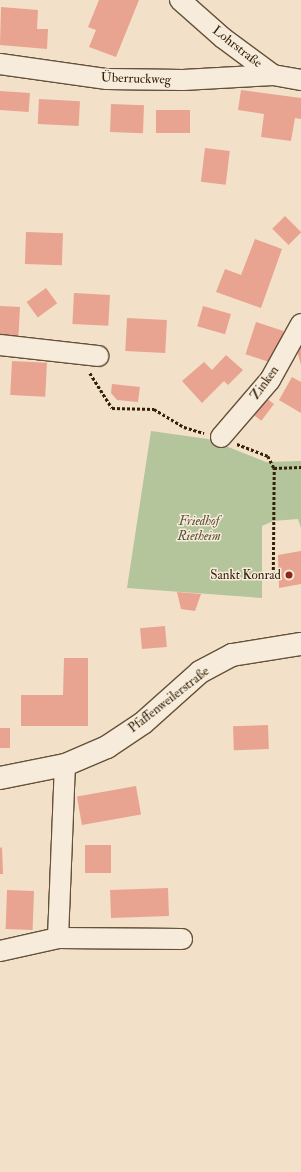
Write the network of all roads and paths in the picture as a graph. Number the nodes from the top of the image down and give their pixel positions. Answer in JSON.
{"nodes":[{"id":1,"x":180,"y":0,"type":"edge"},
{"id":2,"x":0,"y":64,"type":"edge"},
{"id":3,"x":273,"y":75,"type":"junction"},
{"id":4,"x":301,"y":80,"type":"edge"},
{"id":5,"x":301,"y":324,"type":"edge"},
{"id":6,"x":0,"y":345,"type":"edge"},
{"id":7,"x":78,"y":354,"type":"junction"},
{"id":8,"x":98,"y":356,"type":"dead end"},
{"id":9,"x":222,"y":438,"type":"junction"},
{"id":10,"x":301,"y":467,"type":"edge"},
{"id":11,"x":274,"y":468,"type":"junction"},
{"id":12,"x":273,"y":580,"type":"dead end"},
{"id":13,"x":301,"y":644,"type":"edge"},
{"id":14,"x":64,"y":765,"type":"junction"},
{"id":15,"x":0,"y":778,"type":"edge"},
{"id":16,"x":58,"y":938,"type":"junction"},
{"id":17,"x":182,"y":939,"type":"dead end"},
{"id":18,"x":0,"y":950,"type":"edge"}],
"edges":[{"from":1,"to":3,"type":"street","name":"Lohrstraße"},
{"from":2,"to":3,"type":"street","name":"Überruckweg"},
{"from":3,"to":4,"type":"street","name":"Lohrstraße"},
{"from":5,"to":9,"type":"street","name":"Zinken"},
{"from":6,"to":7,"type":"street"},
{"from":7,"to":8,"type":"street"},
{"from":7,"to":9,"type":"path"},
{"from":9,"to":11,"type":"path"},
{"from":10,"to":11,"type":"path"},
{"from":11,"to":12,"type":"path"},
{"from":13,"to":14,"type":"street","name":"Pfaffenweilerstraße"},
{"from":14,"to":15,"type":"street","name":"Pfaffenweilerstraße"},
{"from":14,"to":16,"type":"street"},
{"from":16,"to":17,"type":"street"},
{"from":16,"to":18,"type":"street"}]}
